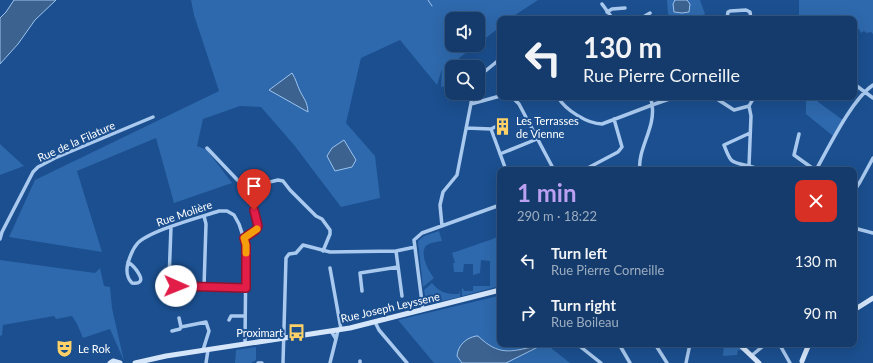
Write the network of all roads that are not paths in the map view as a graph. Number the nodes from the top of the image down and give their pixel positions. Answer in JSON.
{"nodes":[{"id":1,"x":602,"y":4,"type":"dead end"},
{"id":2,"x":625,"y":8,"type":"dead end"},
{"id":3,"x":607,"y":12,"type":"junction"},
{"id":4,"x":650,"y":13,"type":"dead end"},
{"id":5,"x":610,"y":16,"type":"edge"},
{"id":6,"x":645,"y":16,"type":"edge"},
{"id":7,"x":727,"y":16,"type":"edge"},
{"id":8,"x":751,"y":16,"type":"edge"},
{"id":9,"x":497,"y":61,"type":"edge"},
{"id":10,"x":485,"y":71,"type":"edge"},
{"id":11,"x":873,"y":85,"type":"edge"},
{"id":12,"x":857,"y":86,"type":"edge"},
{"id":13,"x":864,"y":92,"type":"junction"},
{"id":14,"x":497,"y":97,"type":"edge"},
{"id":15,"x":873,"y":98,"type":"edge"},
{"id":16,"x":472,"y":100,"type":"edge"},
{"id":17,"x":515,"y":100,"type":"edge"},
{"id":18,"x":561,"y":100,"type":"edge"},
{"id":19,"x":651,"y":100,"type":"edge"},
{"id":20,"x":666,"y":100,"type":"edge"},
{"id":21,"x":719,"y":100,"type":"edge"},
{"id":22,"x":752,"y":100,"type":"edge"},
{"id":23,"x":471,"y":104,"type":"junction"},
{"id":24,"x":652,"y":105,"type":"junction"},
{"id":25,"x":749,"y":106,"type":"junction"},
{"id":26,"x":153,"y":117,"type":"dead end"},
{"id":27,"x":614,"y":119,"type":"junction"},
{"id":28,"x":501,"y":124,"type":"dead end"},
{"id":29,"x":466,"y":128,"type":"junction"},
{"id":30,"x":491,"y":129,"type":"junction"},
{"id":31,"x":750,"y":133,"type":"junction"},
{"id":32,"x":799,"y":134,"type":"dead end"},
{"id":33,"x":537,"y":139,"type":"junction"},
{"id":34,"x":207,"y":148,"type":"dead end"},
{"id":35,"x":500,"y":154,"type":"junction"},
{"id":36,"x":873,"y":158,"type":"edge"},
{"id":37,"x":749,"y":166,"type":"junction"},
{"id":38,"x":505,"y":167,"type":"edge"},
{"id":39,"x":552,"y":167,"type":"edge"},
{"id":40,"x":590,"y":167,"type":"edge"},
{"id":41,"x":640,"y":167,"type":"edge"},
{"id":42,"x":752,"y":167,"type":"edge"},
{"id":43,"x":811,"y":167,"type":"edge"},
{"id":44,"x":817,"y":167,"type":"edge"},
{"id":45,"x":857,"y":186,"type":"edge"},
{"id":46,"x":246,"y":188,"type":"junction"},
{"id":47,"x":497,"y":206,"type":"edge"},
{"id":48,"x":204,"y":216,"type":"junction"},
{"id":49,"x":442,"y":226,"type":"junction"},
{"id":50,"x":171,"y":228,"type":"junction"},
{"id":51,"x":857,"y":229,"type":"edge"},
{"id":52,"x":873,"y":233,"type":"edge"},
{"id":53,"x":244,"y":238,"type":"junction"},
{"id":54,"x":0,"y":239,"type":"edge"},
{"id":55,"x":415,"y":247,"type":"junction"},
{"id":56,"x":323,"y":251,"type":"junction"},
{"id":57,"x":396,"y":251,"type":"junction"},
{"id":58,"x":128,"y":262,"type":"junction"},
{"id":59,"x":398,"y":267,"type":"junction"},
{"id":60,"x":330,"y":268,"type":"dead end"},
{"id":61,"x":204,"y":286,"type":"junction"},
{"id":62,"x":246,"y":288,"type":"junction"},
{"id":63,"x":362,"y":291,"type":"dead end"},
{"id":64,"x":497,"y":291,"type":"edge"},
{"id":65,"x":402,"y":296,"type":"dead end"},
{"id":66,"x":873,"y":298,"type":"edge"},
{"id":67,"x":857,"y":308,"type":"edge"},
{"id":68,"x":423,"y":310,"type":"junction"},
{"id":69,"x":245,"y":316,"type":"junction"},
{"id":70,"x":179,"y":318,"type":"dead end"},
{"id":71,"x":229,"y":320,"type":"dead end"},
{"id":72,"x":375,"y":322,"type":"junction"},
{"id":73,"x":181,"y":327,"type":"junction"},
{"id":74,"x":339,"y":330,"type":"junction"},
{"id":75,"x":331,"y":331,"type":"junction"},
{"id":76,"x":172,"y":332,"type":"dead end"},
{"id":77,"x":283,"y":338,"type":"junction"},
{"id":78,"x":336,"y":339,"type":"junction"},
{"id":79,"x":245,"y":344,"type":"junction"},
{"id":80,"x":582,"y":347,"type":"edge"},
{"id":81,"x":621,"y":347,"type":"edge"},
{"id":82,"x":657,"y":347,"type":"edge"},
{"id":83,"x":689,"y":347,"type":"edge"},
{"id":84,"x":742,"y":347,"type":"edge"},
{"id":85,"x":762,"y":347,"type":"edge"},
{"id":86,"x":781,"y":347,"type":"edge"},
{"id":87,"x":808,"y":347,"type":"edge"},
{"id":88,"x":206,"y":350,"type":"junction"},
{"id":89,"x":751,"y":356,"type":"junction"},
{"id":90,"x":801,"y":362,"type":"edge"},
{"id":91,"x":110,"y":363,"type":"edge"},
{"id":92,"x":119,"y":363,"type":"edge"},
{"id":93,"x":135,"y":363,"type":"edge"},
{"id":94,"x":206,"y":363,"type":"edge"},
{"id":95,"x":258,"y":363,"type":"edge"},
{"id":96,"x":262,"y":363,"type":"edge"},
{"id":97,"x":283,"y":363,"type":"edge"},
{"id":98,"x":330,"y":363,"type":"edge"},
{"id":99,"x":407,"y":363,"type":"edge"},
{"id":100,"x":601,"y":363,"type":"edge"},
{"id":101,"x":630,"y":363,"type":"edge"},
{"id":102,"x":666,"y":363,"type":"edge"},
{"id":103,"x":686,"y":363,"type":"edge"},
{"id":104,"x":760,"y":363,"type":"edge"},
{"id":105,"x":790,"y":363,"type":"edge"}],
"edges":[{"from":1,"to":3,"type":"street"},
{"from":2,"to":3,"type":"street"},
{"from":3,"to":5,"type":"street"},
{"from":4,"to":6,"type":"street"},
{"from":7,"to":8,"type":"street"},
{"from":9,"to":10,"type":"street"},
{"from":11,"to":13,"type":"street"},
{"from":12,"to":13,"type":"street"},
{"from":13,"to":15,"type":"street"},
{"from":13,"to":44,"type":"street"},
{"from":14,"to":23,"type":"street"},
{"from":16,"to":23,"type":"street"},
{"from":17,"to":33,"type":"street"},
{"from":18,"to":27,"type":"street"},
{"from":19,"to":24,"type":"street"},
{"from":20,"to":24,"type":"street"},
{"from":21,"to":25,"type":"street"},
{"from":22,"to":25,"type":"street"},
{"from":23,"to":29,"type":"street"},
{"from":24,"to":27,"type":"street"},
{"from":24,"to":41,"type":"street"},
{"from":25,"to":31,"type":"street"},
{"from":26,"to":54,"type":"street","name":"Rue de la Filature"},
{"from":27,"to":40,"type":"street"},
{"from":28,"to":30,"type":"street"},
{"from":29,"to":30,"type":"street"},
{"from":29,"to":49,"type":"street"},
{"from":30,"to":35,"type":"street"},
{"from":31,"to":37,"type":"street"},
{"from":31,"to":37,"type":"street"},
{"from":32,"to":43,"type":"street"},
{"from":33,"to":35,"type":"street"},
{"from":33,"to":39,"type":"street"},
{"from":34,"to":46,"type":"street"},
{"from":35,"to":38,"type":"street"},
{"from":36,"to":45,"type":"street"},
{"from":37,"to":42,"type":"street"},
{"from":46,"to":53,"type":"street"},
{"from":46,"to":56,"type":"street"},
{"from":47,"to":49,"type":"street"},
{"from":48,"to":50,"type":"street","name":"Rue Molière"},
{"from":48,"to":53,"type":"street","name":"Rue Molière"},
{"from":48,"to":61,"type":"street"},
{"from":49,"to":55,"type":"street"},
{"from":50,"to":58,"type":"street","name":"Rue Molière"},
{"from":50,"to":61,"type":"street"},
{"from":51,"to":52,"type":"street"},
{"from":53,"to":62,"type":"street","name":"Rue Molière"},
{"from":55,"to":57,"type":"street"},
{"from":55,"to":68,"type":"street"},
{"from":56,"to":57,"type":"street"},
{"from":56,"to":77,"type":"street"},
{"from":57,"to":59,"type":"street"},
{"from":58,"to":58,"type":"street"},
{"from":59,"to":63,"type":"street"},
{"from":59,"to":65,"type":"street"},
{"from":60,"to":74,"type":"street"},
{"from":61,"to":62,"type":"street"},
{"from":62,"to":69,"type":"street","name":"Rue Molière"},
{"from":64,"to":68,"type":"street","name":"Rue Joseph Leyssene"},
{"from":66,"to":67,"type":"street"},
{"from":68,"to":72,"type":"street","name":"Rue Joseph Leyssene"},
{"from":69,"to":71,"type":"street"},
{"from":69,"to":79,"type":"street","name":"Rue Molière"},
{"from":70,"to":73,"type":"street"},
{"from":72,"to":74,"type":"street","name":"Rue Joseph Leyssene"},
{"from":72,"to":99,"type":"street"},
{"from":73,"to":76,"type":"street"},
{"from":73,"to":88,"type":"street"},
{"from":74,"to":75,"type":"street","name":"Rue Joseph Leyssene"},
{"from":74,"to":78,"type":"street"},
{"from":75,"to":77,"type":"street","name":"Rue Joseph Leyssene"},
{"from":75,"to":78,"type":"street"},
{"from":77,"to":79,"type":"street","name":"Rue Joseph Leyssene"},
{"from":77,"to":97,"type":"street"},
{"from":78,"to":98,"type":"street"},
{"from":79,"to":88,"type":"street","name":"Rue Joseph Leyssene"},
{"from":80,"to":100,"type":"street"},
{"from":81,"to":101,"type":"street"},
{"from":82,"to":102,"type":"street"},
{"from":83,"to":103,"type":"street"},
{"from":84,"to":89,"type":"street"},
{"from":85,"to":89,"type":"street"},
{"from":86,"to":105,"type":"street"},
{"from":87,"to":90,"type":"street"},
{"from":88,"to":93,"type":"street","name":"Rue Joseph Leyssene"},
{"from":88,"to":94,"type":"street"},
{"from":89,"to":104,"type":"street"},
{"from":91,"to":92,"type":"street"},
{"from":95,"to":96,"type":"street"}]}
